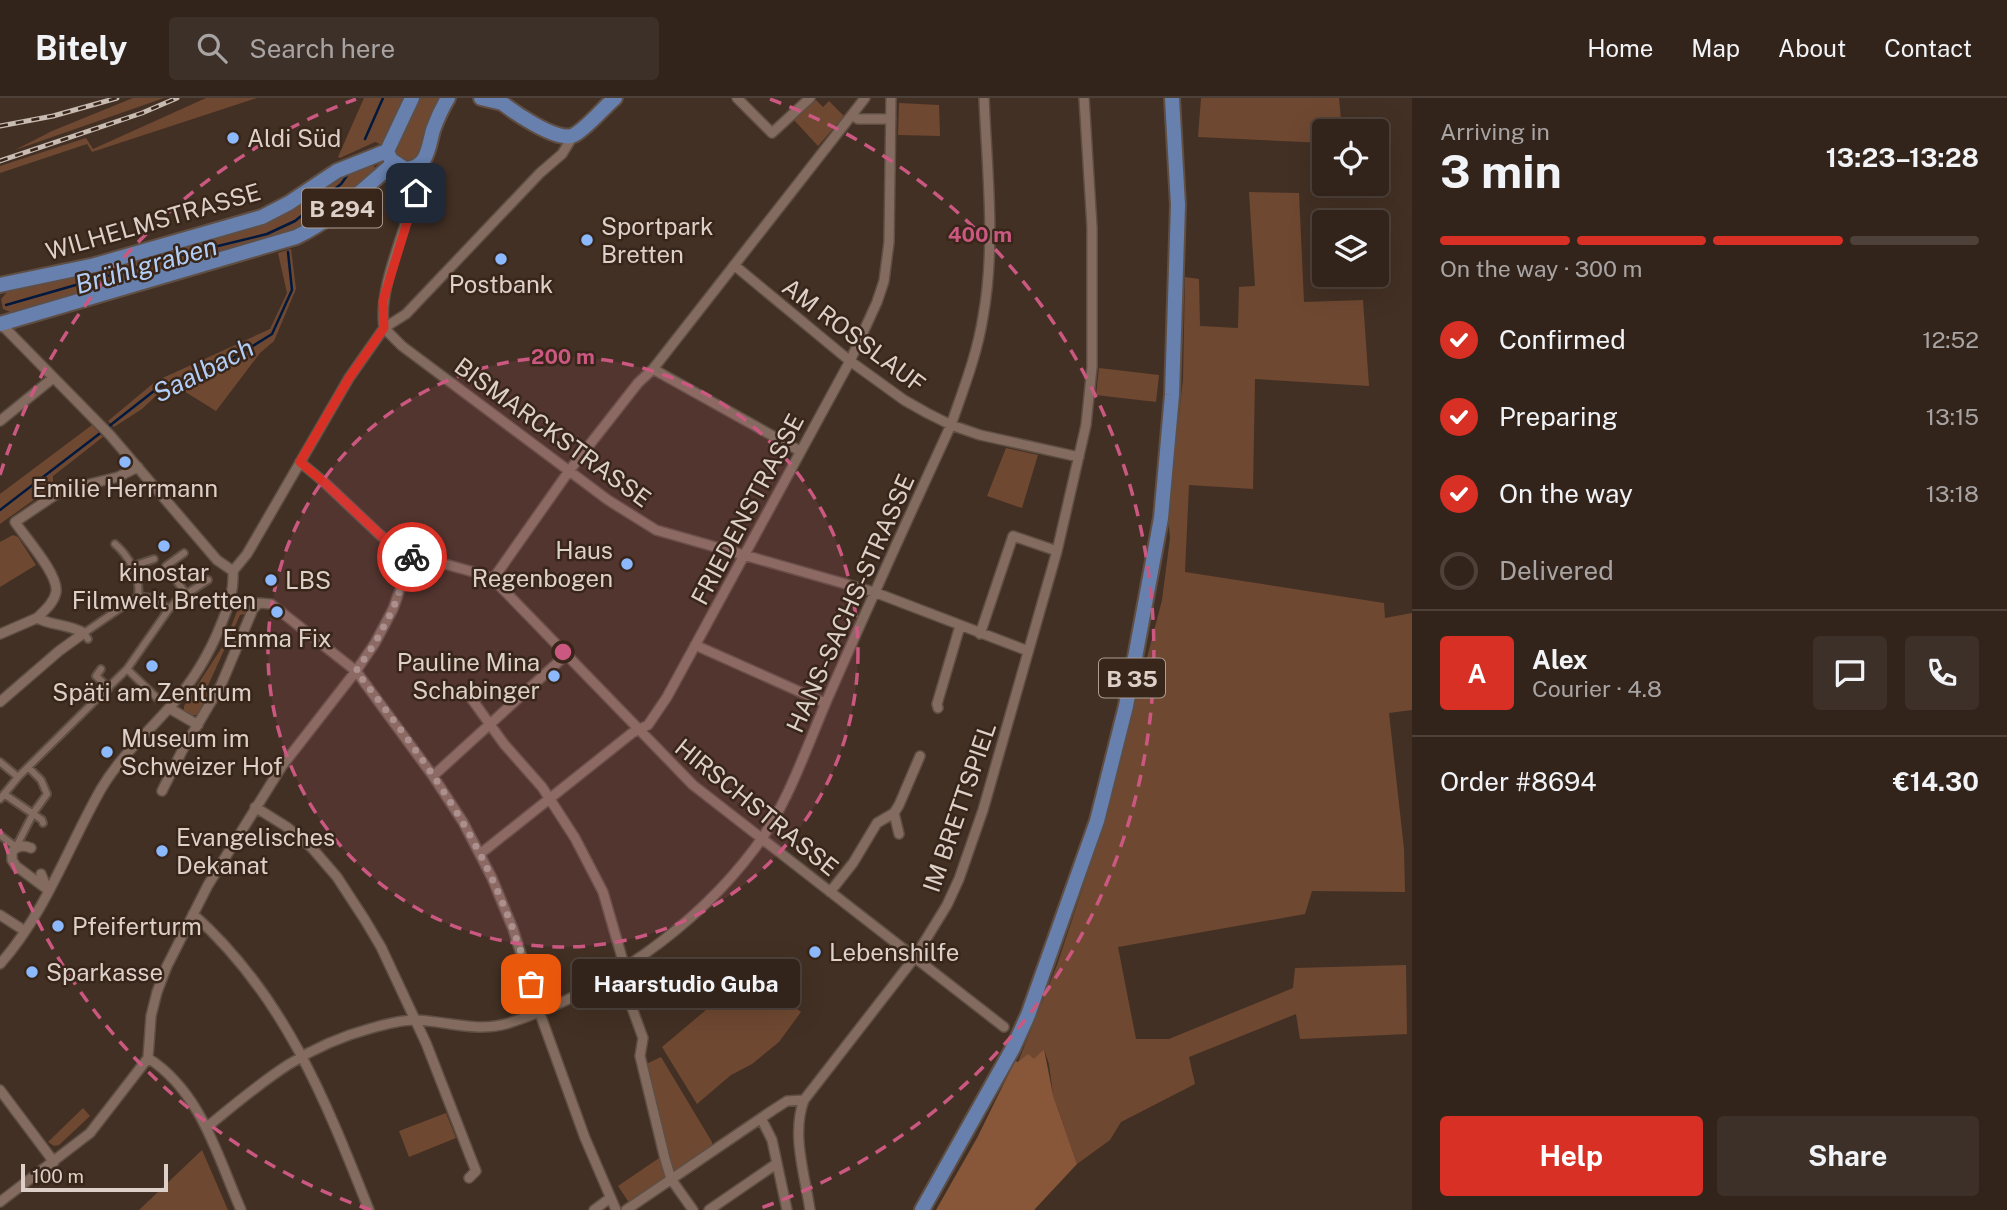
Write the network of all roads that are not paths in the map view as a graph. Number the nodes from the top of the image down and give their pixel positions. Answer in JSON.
{"nodes":[{"id":1,"x":412,"y":98,"type":"edge"},
{"id":2,"x":448,"y":98,"type":"edge"},
{"id":3,"x":456,"y":98,"type":"edge"},
{"id":4,"x":481,"y":98,"type":"edge"},
{"id":5,"x":615,"y":98,"type":"edge"},
{"id":6,"x":737,"y":98,"type":"edge"},
{"id":7,"x":810,"y":98,"type":"edge"},
{"id":8,"x":865,"y":98,"type":"edge"},
{"id":9,"x":891,"y":98,"type":"edge"},
{"id":10,"x":984,"y":98,"type":"edge"},
{"id":11,"x":1084,"y":98,"type":"edge"},
{"id":12,"x":1172,"y":98,"type":"edge"},
{"id":13,"x":499,"y":101,"type":"edge"},
{"id":14,"x":438,"y":116,"type":"junction"},
{"id":15,"x":853,"y":116,"type":"junction"},
{"id":16,"x":891,"y":119,"type":"junction"},
{"id":17,"x":573,"y":136,"type":"junction"},
{"id":18,"x":395,"y":161,"type":"junction"},
{"id":19,"x":420,"y":165,"type":"junction"},
{"id":20,"x":408,"y":216,"type":"junction"},
{"id":21,"x":734,"y":265,"type":"junction"},
{"id":22,"x":0,"y":285,"type":"edge"},
{"id":23,"x":0,"y":323,"type":"edge"},
{"id":24,"x":384,"y":328,"type":"junction"},
{"id":25,"x":850,"y":361,"type":"junction"},
{"id":26,"x":653,"y":369,"type":"junction"},
{"id":27,"x":53,"y":378,"type":"junction"},
{"id":28,"x":0,"y":421,"type":"edge"},
{"id":29,"x":951,"y":425,"type":"junction"},
{"id":30,"x":800,"y":452,"type":"junction"},
{"id":31,"x":1079,"y":457,"type":"junction"},
{"id":32,"x":300,"y":462,"type":"junction"},
{"id":33,"x":138,"y":467,"type":"junction"},
{"id":34,"x":569,"y":471,"type":"junction"},
{"id":35,"x":115,"y":544,"type":"dead end"},
{"id":36,"x":1056,"y":551,"type":"junction"},
{"id":37,"x":184,"y":553,"type":"dead end"},
{"id":38,"x":745,"y":555,"type":"junction"},
{"id":39,"x":412,"y":556,"type":"junction"},
{"id":40,"x":160,"y":562,"type":"junction"},
{"id":41,"x":133,"y":566,"type":"junction"},
{"id":42,"x":233,"y":571,"type":"junction"},
{"id":43,"x":494,"y":579,"type":"junction"},
{"id":44,"x":208,"y":580,"type":"dead end"},
{"id":45,"x":874,"y":592,"type":"junction"},
{"id":46,"x":186,"y":594,"type":"junction"},
{"id":47,"x":138,"y":596,"type":"junction"},
{"id":48,"x":169,"y":609,"type":"junction"},
{"id":49,"x":37,"y":618,"type":"junction"},
{"id":50,"x":960,"y":626,"type":"junction"},
{"id":51,"x":0,"y":634,"type":"edge"},
{"id":52,"x":980,"y":634,"type":"junction"},
{"id":53,"x":86,"y":636,"type":"junction"},
{"id":54,"x":695,"y":645,"type":"junction"},
{"id":55,"x":1028,"y":651,"type":"junction"},
{"id":56,"x":567,"y":654,"type":"junction"},
{"id":57,"x":102,"y":669,"type":"dead end"},
{"id":58,"x":127,"y":669,"type":"junction"},
{"id":59,"x":356,"y":671,"type":"junction"},
{"id":60,"x":109,"y":688,"type":"junction"},
{"id":61,"x":466,"y":691,"type":"dead end"},
{"id":62,"x":162,"y":697,"type":"dead end"},
{"id":63,"x":0,"y":702,"type":"edge"},
{"id":64,"x":825,"y":703,"type":"junction"},
{"id":65,"x":169,"y":708,"type":"junction"},
{"id":66,"x":938,"y":708,"type":"dead end"},
{"id":67,"x":198,"y":725,"type":"junction"},
{"id":68,"x":490,"y":725,"type":"junction"},
{"id":69,"x":639,"y":730,"type":"junction"},
{"id":70,"x":920,"y":756,"type":"dead end"},
{"id":71,"x":0,"y":762,"type":"edge"},
{"id":72,"x":28,"y":767,"type":"junction"},
{"id":73,"x":433,"y":776,"type":"junction"},
{"id":74,"x":18,"y":777,"type":"junction"},
{"id":75,"x":162,"y":791,"type":"dead end"},
{"id":76,"x":2,"y":796,"type":"edge"},
{"id":77,"x":549,"y":799,"type":"junction"},
{"id":78,"x":255,"y":807,"type":"junction"},
{"id":79,"x":894,"y":813,"type":"junction"},
{"id":80,"x":34,"y":814,"type":"junction"},
{"id":81,"x":43,"y":820,"type":"dead end"},
{"id":82,"x":899,"y":834,"type":"dead end"},
{"id":83,"x":0,"y":835,"type":"edge"},
{"id":84,"x":762,"y":838,"type":"junction"},
{"id":85,"x":16,"y":847,"type":"junction"},
{"id":86,"x":31,"y":848,"type":"dead end"},
{"id":87,"x":480,"y":854,"type":"junction"},
{"id":88,"x":41,"y":874,"type":"dead end"},
{"id":89,"x":48,"y":890,"type":"junction"},
{"id":90,"x":831,"y":891,"type":"junction"},
{"id":91,"x":193,"y":914,"type":"junction"},
{"id":92,"x":0,"y":915,"type":"edge"},
{"id":93,"x":25,"y":931,"type":"junction"},
{"id":94,"x":915,"y":957,"type":"junction"},
{"id":95,"x":0,"y":964,"type":"edge"},
{"id":96,"x":623,"y":969,"type":"junction"},
{"id":97,"x":539,"y":1011,"type":"junction"},
{"id":98,"x":416,"y":1020,"type":"junction"},
{"id":99,"x":1004,"y":1027,"type":"dead end"},
{"id":100,"x":301,"y":1055,"type":"junction"},
{"id":101,"x":148,"y":1058,"type":"junction"},
{"id":102,"x":0,"y":1090,"type":"edge"},
{"id":103,"x":804,"y":1100,"type":"junction"},
{"id":104,"x":761,"y":1118,"type":"junction"},
{"id":105,"x":207,"y":1127,"type":"junction"},
{"id":106,"x":54,"y":1162,"type":"junction"},
{"id":107,"x":776,"y":1164,"type":"junction"},
{"id":108,"x":469,"y":1178,"type":"dead end"},
{"id":109,"x":671,"y":1179,"type":"junction"},
{"id":110,"x":610,"y":1198,"type":"junction"},
{"id":111,"x":0,"y":1202,"type":"edge"},
{"id":112,"x":810,"y":1206,"type":"edge"},
{"id":113,"x":241,"y":1210,"type":"edge"},
{"id":114,"x":369,"y":1210,"type":"edge"},
{"id":115,"x":594,"y":1210,"type":"edge"},
{"id":116,"x":616,"y":1210,"type":"edge"},
{"id":117,"x":626,"y":1210,"type":"edge"},
{"id":118,"x":693,"y":1210,"type":"edge"},
{"id":119,"x":709,"y":1210,"type":"edge"},
{"id":120,"x":787,"y":1210,"type":"edge"},
{"id":121,"x":798,"y":1210,"type":"edge"},
{"id":122,"x":922,"y":1210,"type":"edge"}],
"edges":[{"from":1,"to":18,"type":"main road","number":"B 294"},
{"from":2,"to":14,"type":"main road"},
{"from":3,"to":14,"type":"main road"},
{"from":4,"to":13,"type":"main road"},
{"from":5,"to":17,"type":"main road"},
{"from":6,"to":7,"type":"street"},
{"from":8,"to":15,"type":"street"},
{"from":9,"to":16,"type":"street","name":"FRIEDENSTRASSE"},
{"from":10,"to":29,"type":"street","name":"HANS-SACHS-STRASSE"},
{"from":11,"to":31,"type":"street","name":"IM BRETTSPIEL"},
{"from":12,"to":122,"type":"main road","number":"B 35"},
{"from":13,"to":17,"type":"main road"},
{"from":14,"to":19,"type":"main road"},
{"from":15,"to":16,"type":"street"},
{"from":15,"to":21,"type":"street"},
{"from":16,"to":25,"type":"street","name":"FRIEDENSTRASSE"},
{"from":17,"to":24,"type":"street"},
{"from":18,"to":19,"type":"main road","number":"B 294"},
{"from":18,"to":20,"type":"street"},
{"from":18,"to":22,"type":"main road","name":"WILHELMSTRASSE","number":"B 294"},
{"from":18,"to":23,"type":"main road","number":"B 294"},
{"from":19,"to":20,"type":"street"},
{"from":20,"to":24,"type":"street"},
{"from":21,"to":25,"type":"street","name":"AM ROSSLAUF"},
{"from":21,"to":26,"type":"street"},
{"from":23,"to":27,"type":"street"},
{"from":24,"to":32,"type":"street"},
{"from":24,"to":34,"type":"street","name":"BISMARCKSTRASSE"},
{"from":25,"to":29,"type":"street","name":"AM ROSSLAUF"},
{"from":25,"to":30,"type":"street","name":"FRIEDENSTRASSE"},
{"from":26,"to":30,"type":"street"},
{"from":26,"to":34,"type":"street"},
{"from":27,"to":28,"type":"street"},
{"from":27,"to":33,"type":"street"},
{"from":29,"to":31,"type":"street","name":"AM ROSSLAUF"},
{"from":29,"to":45,"type":"street","name":"HANS-SACHS-STRASSE"},
{"from":30,"to":38,"type":"street","name":"FRIEDENSTRASSE"},
{"from":31,"to":36,"type":"street","name":"IM BRETTSPIEL"},
{"from":32,"to":39,"type":"street","name":"HIRSCHSTRASSE"},
{"from":32,"to":42,"type":"street"},
{"from":33,"to":42,"type":"street"},
{"from":33,"to":49,"type":"street"},
{"from":34,"to":38,"type":"street","name":"BISMARCKSTRASSE"},
{"from":34,"to":43,"type":"street"},
{"from":35,"to":41,"type":"street"},
{"from":36,"to":52,"type":"street"},
{"from":36,"to":55,"type":"street","name":"IM BRETTSPIEL"},
{"from":37,"to":40,"type":"street"},
{"from":38,"to":45,"type":"street","name":"BISMARCKSTRASSE"},
{"from":38,"to":54,"type":"street","name":"FRIEDENSTRASSE"},
{"from":39,"to":43,"type":"street","name":"HIRSCHSTRASSE"},
{"from":39,"to":59,"type":"street"},
{"from":40,"to":41,"type":"street"},
{"from":40,"to":46,"type":"street"},
{"from":41,"to":47,"type":"street"},
{"from":42,"to":65,"type":"street"},
{"from":43,"to":56,"type":"street","name":"HIRSCHSTRASSE"},
{"from":44,"to":46,"type":"street"},
{"from":45,"to":50,"type":"street","name":"BISMARCKSTRASSE"},
{"from":45,"to":64,"type":"street","name":"HANS-SACHS-STRASSE"},
{"from":46,"to":48,"type":"street"},
{"from":47,"to":48,"type":"street"},
{"from":47,"to":53,"type":"street"},
{"from":48,"to":58,"type":"street"},
{"from":49,"to":51,"type":"street"},
{"from":49,"to":53,"type":"street"},
{"from":50,"to":52,"type":"street","name":"BISMARCKSTRASSE"},
{"from":50,"to":66,"type":"street"},
{"from":52,"to":55,"type":"street","name":"BISMARCKSTRASSE"},
{"from":53,"to":63,"type":"street"},
{"from":54,"to":64,"type":"street"},
{"from":54,"to":69,"type":"street","name":"FRIEDENSTRASSE"},
{"from":55,"to":94,"type":"street","name":"IM BRETTSPIEL"},
{"from":56,"to":68,"type":"street"},
{"from":56,"to":69,"type":"street","name":"HIRSCHSTRASSE"},
{"from":57,"to":60,"type":"street"},
{"from":58,"to":60,"type":"street"},
{"from":58,"to":62,"type":"street"},
{"from":59,"to":67,"type":"street"},
{"from":59,"to":73,"type":"street"},
{"from":59,"to":78,"type":"street"},
{"from":60,"to":72,"type":"street"},
{"from":61,"to":68,"type":"street"},
{"from":64,"to":84,"type":"street","name":"HANS-SACHS-STRASSE"},
{"from":65,"to":67,"type":"street"},
{"from":65,"to":89,"type":"street"},
{"from":67,"to":75,"type":"street"},
{"from":68,"to":73,"type":"street"},
{"from":68,"to":77,"type":"street"},
{"from":69,"to":77,"type":"street","name":"FRIEDENSTRASSE"},
{"from":69,"to":84,"type":"street","name":"HIRSCHSTRASSE"},
{"from":70,"to":79,"type":"street"},
{"from":71,"to":74,"type":"street"},
{"from":72,"to":74,"type":"street"},
{"from":72,"to":80,"type":"street"},
{"from":73,"to":87,"type":"street"},
{"from":74,"to":76,"type":"street"},
{"from":76,"to":80,"type":"street"},
{"from":77,"to":87,"type":"street","name":"FRIEDENSTRASSE"},
{"from":77,"to":96,"type":"street"},
{"from":78,"to":91,"type":"street"},
{"from":78,"to":98,"type":"street"},
{"from":79,"to":82,"type":"street"},
{"from":79,"to":90,"type":"street"},
{"from":80,"to":81,"type":"street"},
{"from":80,"to":85,"type":"street"},
{"from":83,"to":85,"type":"street"},
{"from":84,"to":90,"type":"street","name":"HIRSCHSTRASSE"},
{"from":84,"to":96,"type":"street","name":"HANS-SACHS-STRASSE"},
{"from":85,"to":86,"type":"street"},
{"from":85,"to":89,"type":"street"},
{"from":87,"to":97,"type":"street"},
{"from":88,"to":89,"type":"street"},
{"from":89,"to":93,"type":"street"},
{"from":90,"to":94,"type":"street","name":"HIRSCHSTRASSE"},
{"from":91,"to":100,"type":"street"},
{"from":91,"to":101,"type":"street"},
{"from":92,"to":93,"type":"street"},
{"from":93,"to":95,"type":"street"},
{"from":94,"to":99,"type":"street","name":"HIRSCHSTRASSE"},
{"from":94,"to":103,"type":"street","name":"IM BRETTSPIEL"},
{"from":96,"to":97,"type":"street","name":"HANS-SACHS-STRASSE"},
{"from":96,"to":109,"type":"street"},
{"from":97,"to":98,"type":"street","name":"HANS-SACHS-STRASSE"},
{"from":97,"to":110,"type":"street"},
{"from":98,"to":100,"type":"street","name":"HANS-SACHS-STRASSE"},
{"from":98,"to":108,"type":"street"},
{"from":100,"to":105,"type":"street","name":"HANS-SACHS-STRASSE"},
{"from":100,"to":114,"type":"street"},
{"from":101,"to":105,"type":"street"},
{"from":101,"to":106,"type":"street"},
{"from":102,"to":106,"type":"street"},
{"from":103,"to":104,"type":"street"},
{"from":103,"to":112,"type":"street","name":"IM BRETTSPIEL"},
{"from":104,"to":107,"type":"street"},
{"from":104,"to":109,"type":"street"},
{"from":105,"to":113,"type":"street"},
{"from":106,"to":111,"type":"street"},
{"from":107,"to":119,"type":"street"},
{"from":107,"to":120,"type":"street"},
{"from":109,"to":117,"type":"street"},
{"from":109,"to":118,"type":"street"},
{"from":110,"to":115,"type":"street"},
{"from":110,"to":116,"type":"street"},
{"from":112,"to":121,"type":"street","name":"IM BRETTSPIEL"}]}
